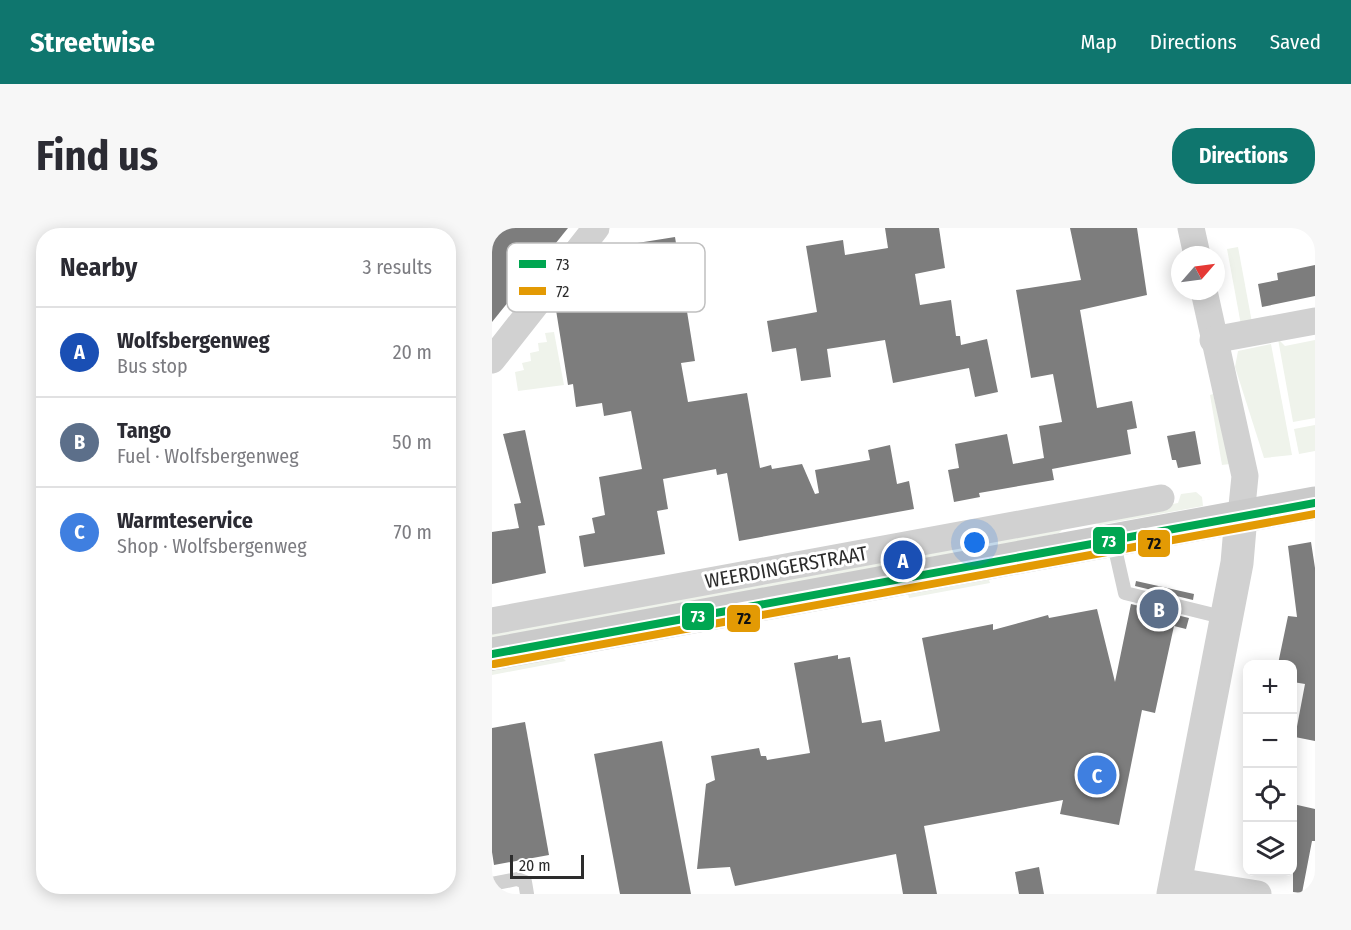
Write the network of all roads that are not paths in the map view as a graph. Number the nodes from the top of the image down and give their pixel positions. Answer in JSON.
{"nodes":[{"id":1,"x":596,"y":228,"type":"edge"},
{"id":2,"x":1191,"y":228,"type":"edge"},
{"id":3,"x":584,"y":243,"type":"edge"},
{"id":4,"x":1195,"y":246,"type":"edge"},
{"id":5,"x":1206,"y":300,"type":"edge"},
{"id":6,"x":530,"y":312,"type":"edge"},
{"id":7,"x":1315,"y":321,"type":"edge"},
{"id":8,"x":1213,"y":340,"type":"junction"},
{"id":9,"x":492,"y":360,"type":"edge"},
{"id":10,"x":1161,"y":498,"type":"dead end"},
{"id":11,"x":1315,"y":503,"type":"edge"},
{"id":12,"x":1080,"y":513,"type":"junction"},
{"id":13,"x":1241,"y":516,"type":"junction"},
{"id":14,"x":1100,"y":542,"type":"junction"},
{"id":15,"x":1226,"y":618,"type":"junction"},
{"id":16,"x":492,"y":621,"type":"edge"},
{"id":17,"x":492,"y":654,"type":"edge"},
{"id":18,"x":492,"y":884,"type":"edge"},
{"id":19,"x":1175,"y":887,"type":"edge"},
{"id":20,"x":527,"y":894,"type":"edge"},
{"id":21,"x":1258,"y":894,"type":"edge"}],
"edges":[{"from":1,"to":3,"type":"street"},
{"from":2,"to":4,"type":"street"},
{"from":5,"to":8,"type":"street"},
{"from":6,"to":9,"type":"street"},
{"from":7,"to":8,"type":"street"},
{"from":8,"to":13,"type":"street"},
{"from":10,"to":12,"type":"street","name":"WEERDINGERSTRAAT"},
{"from":11,"to":13,"type":"main road","name":"WEERDINGERSTRAAT"},
{"from":12,"to":14,"type":"street"},
{"from":12,"to":16,"type":"street","name":"WEERDINGERSTRAAT"},
{"from":13,"to":14,"type":"main road","name":"WEERDINGERSTRAAT"},
{"from":13,"to":15,"type":"street"},
{"from":14,"to":15,"type":"lane"},
{"from":14,"to":17,"type":"main road","name":"WEERDINGERSTRAAT"},
{"from":15,"to":19,"type":"street"},
{"from":18,"to":20,"type":"lane"},
{"from":19,"to":21,"type":"street"}]}
